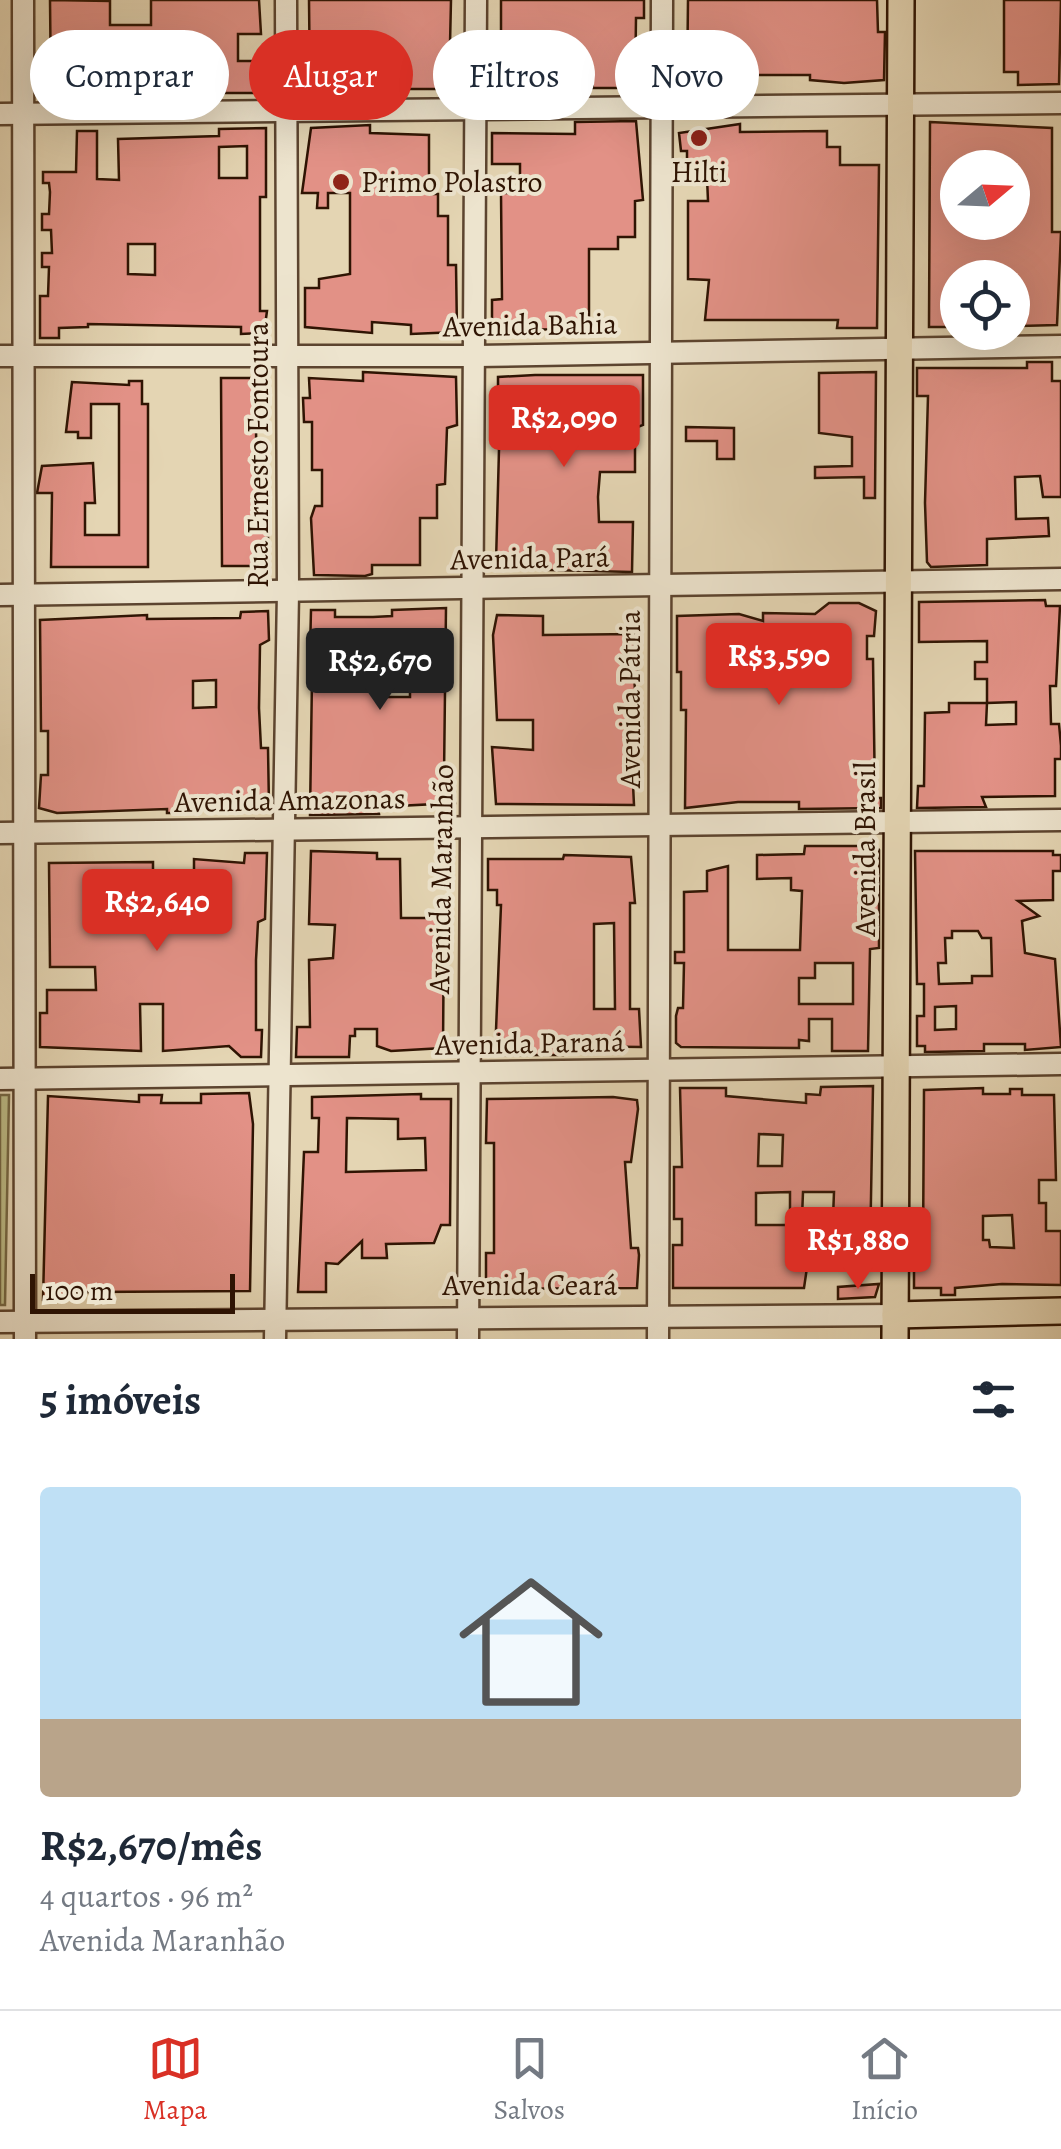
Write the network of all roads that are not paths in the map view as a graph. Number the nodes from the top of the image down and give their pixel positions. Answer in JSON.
{"nodes":[{"id":1,"x":23,"y":0,"type":"edge"},
{"id":2,"x":286,"y":0,"type":"edge"},
{"id":3,"x":476,"y":0,"type":"edge"},
{"id":4,"x":662,"y":0,"type":"edge"},
{"id":5,"x":902,"y":0,"type":"edge"},
{"id":6,"x":287,"y":30,"type":"edge"},
{"id":7,"x":475,"y":30,"type":"edge"},
{"id":8,"x":662,"y":30,"type":"edge"},
{"id":9,"x":1061,"y":103,"type":"edge"},
{"id":10,"x":901,"y":105,"type":"junction"},
{"id":11,"x":759,"y":106,"type":"edge"},
{"id":12,"x":249,"y":111,"type":"edge"},
{"id":13,"x":0,"y":114,"type":"edge"},
{"id":14,"x":24,"y":114,"type":"junction"},
{"id":15,"x":288,"y":120,"type":"edge"},
{"id":16,"x":474,"y":120,"type":"edge"},
{"id":17,"x":662,"y":120,"type":"edge"},
{"id":18,"x":1061,"y":346,"type":"edge"},
{"id":19,"x":900,"y":348,"type":"junction"},
{"id":20,"x":661,"y":353,"type":"junction"},
{"id":21,"x":288,"y":354,"type":"junction"},
{"id":22,"x":0,"y":356,"type":"edge"},
{"id":23,"x":24,"y":356,"type":"junction"},
{"id":24,"x":476,"y":356,"type":"junction"},
{"id":25,"x":1061,"y":580,"type":"edge"},
{"id":26,"x":898,"y":582,"type":"junction"},
{"id":27,"x":660,"y":586,"type":"junction"},
{"id":28,"x":474,"y":589,"type":"junction"},
{"id":29,"x":288,"y":592,"type":"junction"},
{"id":30,"x":24,"y":595,"type":"junction"},
{"id":31,"x":0,"y":596,"type":"edge"},
{"id":32,"x":1061,"y":820,"type":"edge"},
{"id":33,"x":898,"y":822,"type":"junction"},
{"id":34,"x":660,"y":825,"type":"junction"},
{"id":35,"x":472,"y":827,"type":"junction"},
{"id":36,"x":284,"y":830,"type":"junction"},
{"id":37,"x":0,"y":833,"type":"edge"},
{"id":38,"x":24,"y":833,"type":"junction"},
{"id":39,"x":1061,"y":1064,"type":"edge"},
{"id":40,"x":896,"y":1068,"type":"junction"},
{"id":41,"x":659,"y":1071,"type":"junction"},
{"id":42,"x":468,"y":1074,"type":"junction"},
{"id":43,"x":280,"y":1076,"type":"junction"},
{"id":44,"x":0,"y":1079,"type":"edge"},
{"id":45,"x":24,"y":1079,"type":"junction"},
{"id":46,"x":1061,"y":1311,"type":"edge"},
{"id":47,"x":658,"y":1317,"type":"junction"},
{"id":48,"x":0,"y":1322,"type":"edge"},
{"id":49,"x":895,"y":1327,"type":"edge"},
{"id":50,"x":275,"y":1329,"type":"edge"},
{"id":51,"x":468,"y":1329,"type":"edge"},
{"id":52,"x":24,"y":1330,"type":"edge"},
{"id":53,"x":658,"y":1339,"type":"edge"}],
"edges":[{"from":1,"to":14,"type":"street"},
{"from":2,"to":6,"type":"street","name":"Rua Ernesto Fontoura"},
{"from":3,"to":7,"type":"street","name":"Avenida Maranhão"},
{"from":4,"to":8,"type":"street","name":"Avenida Pátria"},
{"from":5,"to":10,"type":"main road","name":"Avenida Brasil"},
{"from":9,"to":10,"type":"street"},
{"from":10,"to":11,"type":"street"},
{"from":10,"to":19,"type":"main road","name":"Avenida Brasil"},
{"from":12,"to":14,"type":"street"},
{"from":13,"to":14,"type":"street"},
{"from":14,"to":23,"type":"street"},
{"from":15,"to":21,"type":"street","name":"Rua Ernesto Fontoura"},
{"from":16,"to":24,"type":"street","name":"Avenida Maranhão"},
{"from":17,"to":20,"type":"street","name":"Avenida Pátria"},
{"from":18,"to":19,"type":"street","name":"Avenida Bahia"},
{"from":19,"to":20,"type":"street","name":"Avenida Bahia"},
{"from":19,"to":26,"type":"main road","name":"Avenida Brasil"},
{"from":20,"to":24,"type":"street","name":"Avenida Bahia"},
{"from":20,"to":27,"type":"street","name":"Avenida Pátria"},
{"from":21,"to":23,"type":"street","name":"Avenida Bahia"},
{"from":21,"to":24,"type":"street","name":"Avenida Bahia"},
{"from":21,"to":29,"type":"street","name":"Rua Ernesto Fontoura"},
{"from":22,"to":23,"type":"street","name":"Avenida Bahia"},
{"from":23,"to":30,"type":"street"},
{"from":24,"to":28,"type":"street","name":"Avenida Maranhão"},
{"from":25,"to":26,"type":"street","name":"Avenida Pará"},
{"from":26,"to":27,"type":"street","name":"Avenida Pará"},
{"from":26,"to":33,"type":"main road","name":"Avenida Brasil"},
{"from":27,"to":28,"type":"street","name":"Avenida Pará"},
{"from":27,"to":34,"type":"street","name":"Avenida Pátria"},
{"from":28,"to":29,"type":"street","name":"Avenida Pará"},
{"from":28,"to":35,"type":"street","name":"Avenida Maranhão"},
{"from":29,"to":30,"type":"street","name":"Avenida Pará"},
{"from":29,"to":36,"type":"street","name":"Rua Ernesto Fontoura"},
{"from":30,"to":31,"type":"street","name":"Avenida Pará"},
{"from":30,"to":38,"type":"street"},
{"from":32,"to":33,"type":"street","name":"Avenida Amazonas"},
{"from":33,"to":34,"type":"street","name":"Avenida Amazonas"},
{"from":33,"to":40,"type":"main road","name":"Avenida Brasil"},
{"from":34,"to":35,"type":"street","name":"Avenida Amazonas"},
{"from":34,"to":41,"type":"street","name":"Avenida Pátria"},
{"from":35,"to":36,"type":"street","name":"Avenida Amazonas"},
{"from":35,"to":42,"type":"street","name":"Avenida Maranhão"},
{"from":36,"to":38,"type":"street","name":"Avenida Amazonas"},
{"from":36,"to":43,"type":"street","name":"Rua Ernesto Fontoura"},
{"from":37,"to":38,"type":"street","name":"Avenida Amazonas"},
{"from":38,"to":45,"type":"street"},
{"from":39,"to":40,"type":"street","name":"Avenida Paraná"},
{"from":40,"to":41,"type":"street","name":"Avenida Paraná"},
{"from":40,"to":49,"type":"main road","name":"Avenida Brasil"},
{"from":41,"to":42,"type":"street","name":"Avenida Paraná"},
{"from":41,"to":47,"type":"street","name":"Avenida Pátria"},
{"from":42,"to":43,"type":"street","name":"Avenida Paraná"},
{"from":42,"to":51,"type":"street","name":"Avenida Maranhão"},
{"from":43,"to":45,"type":"street","name":"Avenida Paraná"},
{"from":43,"to":50,"type":"street","name":"Rua Ernesto Fontoura"},
{"from":44,"to":45,"type":"street","name":"Avenida Paraná"},
{"from":45,"to":52,"type":"street"},
{"from":46,"to":49,"type":"main road","name":"Avenida Ceará"},
{"from":47,"to":49,"type":"street","name":"Avenida Ceará"},
{"from":47,"to":51,"type":"street","name":"Avenida Ceará"},
{"from":47,"to":53,"type":"street","name":"Avenida Pátria"},
{"from":48,"to":52,"type":"street","name":"Avenida Ceará"},
{"from":50,"to":51,"type":"street","name":"Avenida Ceará"},
{"from":50,"to":52,"type":"street","name":"Avenida Ceará"}]}
